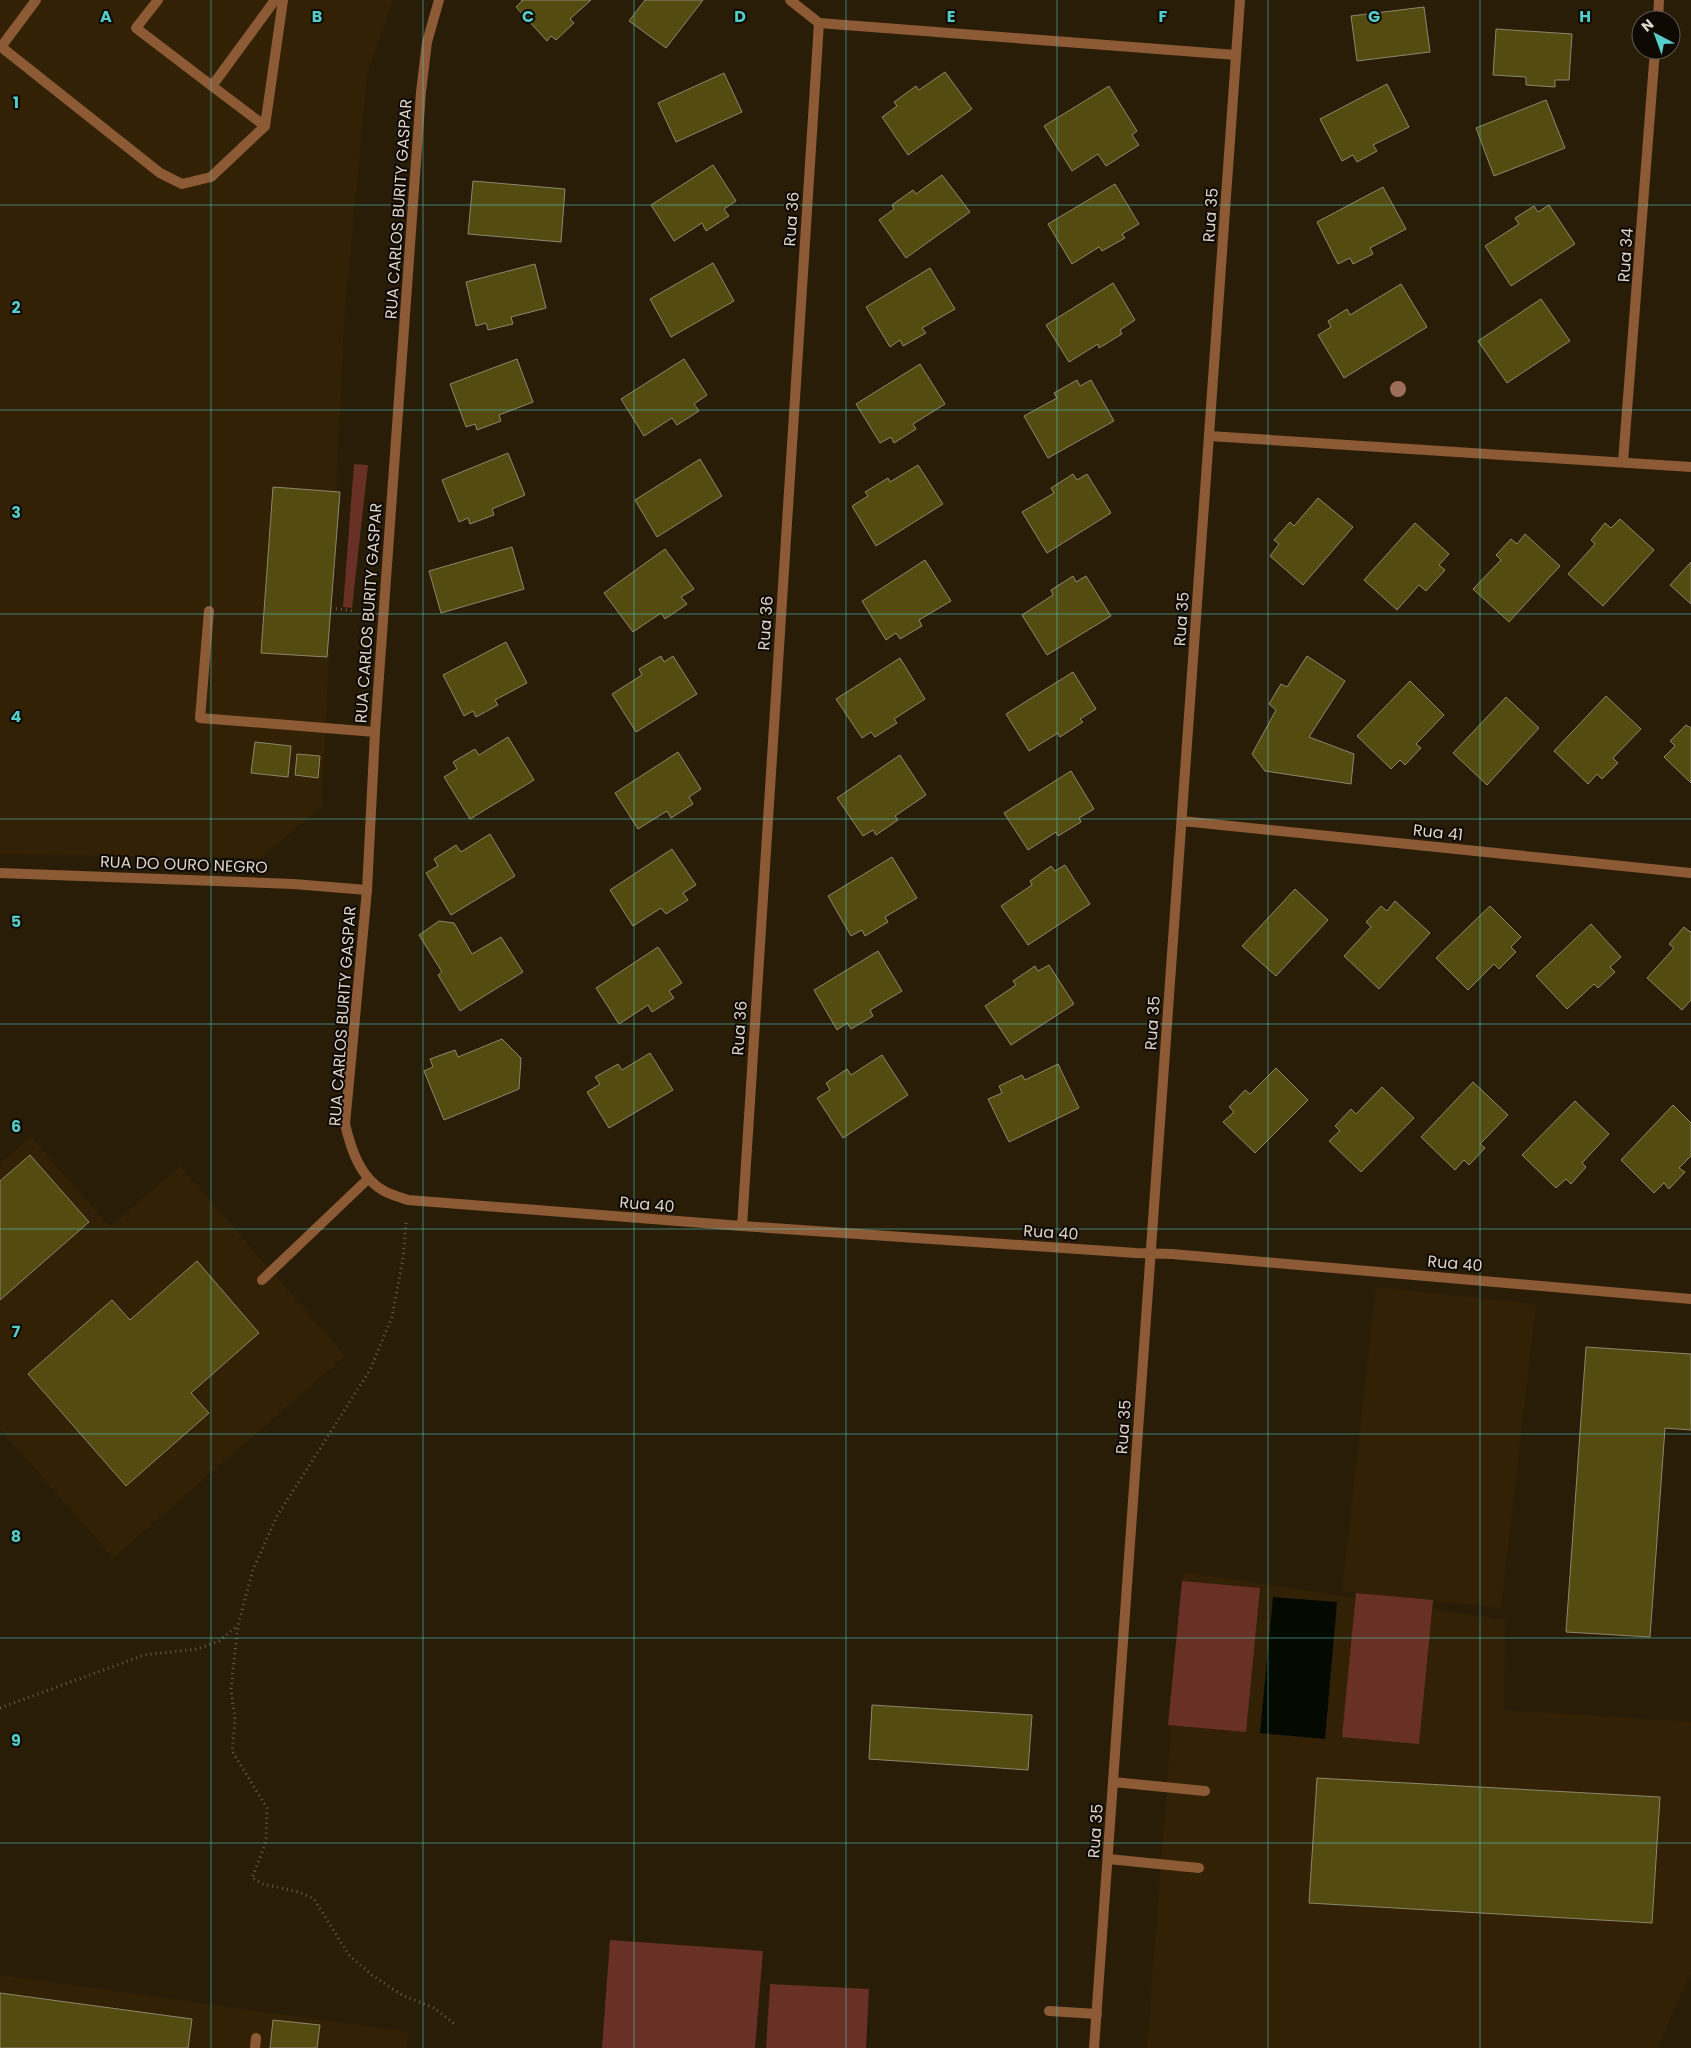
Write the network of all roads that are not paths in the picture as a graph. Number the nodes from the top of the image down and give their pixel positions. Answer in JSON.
{"nodes":[{"id":1,"x":36,"y":0,"type":"edge"},
{"id":2,"x":158,"y":0,"type":"edge"},
{"id":3,"x":275,"y":0,"type":"edge"},
{"id":4,"x":283,"y":0,"type":"edge"},
{"id":5,"x":440,"y":0,"type":"edge"},
{"id":6,"x":790,"y":0,"type":"edge"},
{"id":7,"x":1240,"y":0,"type":"edge"},
{"id":8,"x":819,"y":23,"type":"junction"},
{"id":9,"x":0,"y":46,"type":"edge"},
{"id":10,"x":1236,"y":55,"type":"junction"},
{"id":11,"x":1654,"y":60,"type":"edge"},
{"id":12,"x":212,"y":86,"type":"junction"},
{"id":13,"x":265,"y":126,"type":"junction"},
{"id":14,"x":1209,"y":436,"type":"junction"},
{"id":15,"x":1624,"y":462,"type":"junction"},
{"id":16,"x":1691,"y":467,"type":"edge"},
{"id":17,"x":209,"y":611,"type":"dead end"},
{"id":18,"x":375,"y":732,"type":"junction"},
{"id":19,"x":1182,"y":821,"type":"junction"},
{"id":20,"x":0,"y":873,"type":"edge"},
{"id":21,"x":1691,"y":873,"type":"edge"},
{"id":22,"x":367,"y":890,"type":"junction"},
{"id":23,"x":368,"y":1179,"type":"junction"},
{"id":24,"x":408,"y":1200,"type":"joint"},
{"id":25,"x":742,"y":1226,"type":"junction"},
{"id":26,"x":1151,"y":1253,"type":"junction"},
{"id":27,"x":262,"y":1280,"type":"dead end"},
{"id":28,"x":1691,"y":1299,"type":"edge"},
{"id":29,"x":1113,"y":1782,"type":"junction"},
{"id":30,"x":1206,"y":1791,"type":"dead end"},
{"id":31,"x":1108,"y":1859,"type":"junction"},
{"id":32,"x":1199,"y":1868,"type":"dead end"},
{"id":33,"x":1049,"y":2011,"type":"dead end"},
{"id":34,"x":1097,"y":2014,"type":"junction"},
{"id":35,"x":1094,"y":2048,"type":"edge"}],
"edges":[{"from":1,"to":9,"type":"street"},
{"from":2,"to":12,"type":"street"},
{"from":3,"to":12,"type":"street"},
{"from":4,"to":13,"type":"street"},
{"from":5,"to":18,"type":"street","name":"RUA CARLOS BURITY GASPAR"},
{"from":6,"to":8,"type":"street"},
{"from":7,"to":10,"type":"street","name":"Rua 35"},
{"from":8,"to":10,"type":"street"},
{"from":8,"to":25,"type":"street","name":"Rua 36"},
{"from":9,"to":13,"type":"street"},
{"from":10,"to":14,"type":"street","name":"Rua 35"},
{"from":11,"to":15,"type":"street","name":"Rua 34"},
{"from":12,"to":13,"type":"street"},
{"from":14,"to":15,"type":"street"},
{"from":14,"to":19,"type":"street","name":"Rua 35"},
{"from":15,"to":16,"type":"street"},
{"from":17,"to":18,"type":"street"},
{"from":18,"to":22,"type":"street","name":"RUA CARLOS BURITY GASPAR"},
{"from":19,"to":21,"type":"street","name":"Rua 41"},
{"from":19,"to":26,"type":"street","name":"Rua 35"},
{"from":20,"to":22,"type":"street","name":"RUA DO OURO NEGRO"},
{"from":22,"to":23,"type":"street","name":"RUA CARLOS BURITY GASPAR"},
{"from":23,"to":24,"type":"street","name":"RUA CARLOS BURITY GASPAR"},
{"from":23,"to":27,"type":"street"},
{"from":24,"to":25,"type":"street","name":"Rua 40"},
{"from":25,"to":26,"type":"street","name":"Rua 40"},
{"from":26,"to":28,"type":"street","name":"Rua 40"},
{"from":26,"to":29,"type":"street","name":"Rua 35"},
{"from":29,"to":30,"type":"street"},
{"from":29,"to":31,"type":"street","name":"Rua 35"},
{"from":31,"to":32,"type":"street"},
{"from":31,"to":34,"type":"street","name":"Rua 35"},
{"from":33,"to":34,"type":"street"},
{"from":34,"to":35,"type":"street","name":"Rua 35"}]}
